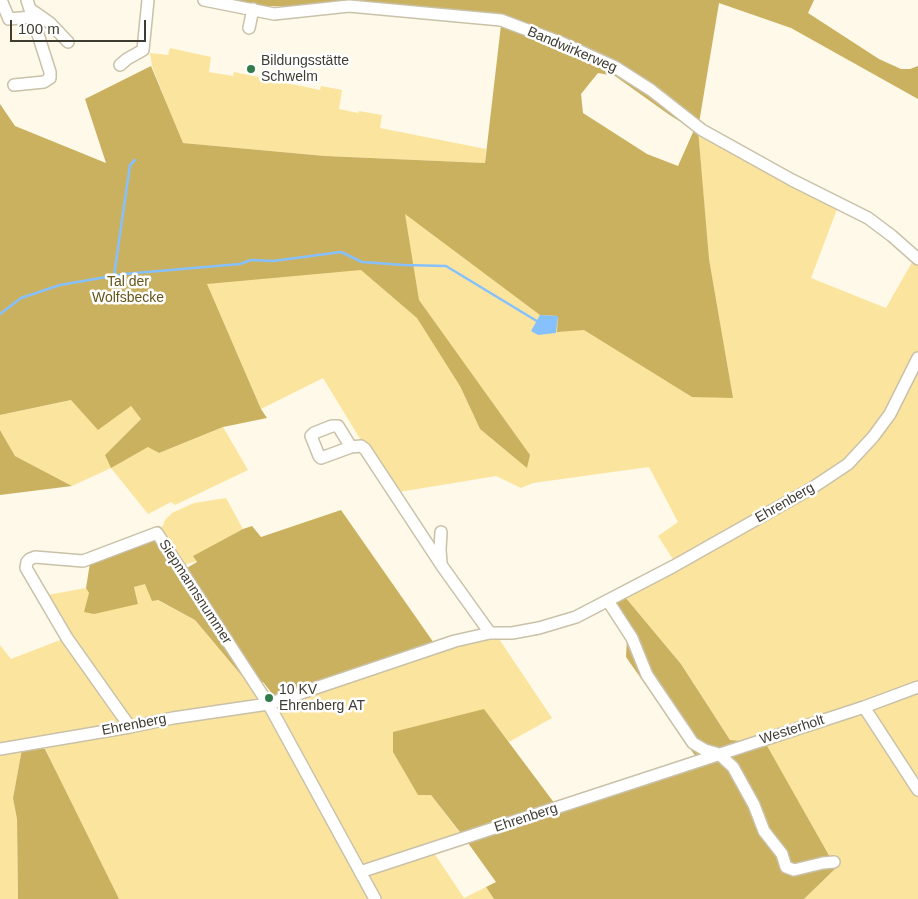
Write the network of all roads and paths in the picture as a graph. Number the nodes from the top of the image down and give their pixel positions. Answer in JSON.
{"nodes":[{"id":1,"x":1,"y":0,"type":"edge"},
{"id":2,"x":148,"y":0,"type":"edge"},
{"id":3,"x":204,"y":0,"type":"edge"},
{"id":4,"x":30,"y":9,"type":"edge"},
{"id":5,"x":253,"y":9,"type":"junction"},
{"id":6,"x":249,"y":28,"type":"dead end"},
{"id":7,"x":68,"y":42,"type":"dead end"},
{"id":8,"x":120,"y":65,"type":"dead end"},
{"id":9,"x":14,"y":85,"type":"dead end"},
{"id":10,"x":918,"y":259,"type":"edge"},
{"id":11,"x":918,"y":358,"type":"edge"},
{"id":12,"x":351,"y":447,"type":"dead end"},
{"id":13,"x":441,"y":532,"type":"dead end"},
{"id":14,"x":442,"y":566,"type":"junction"},
{"id":15,"x":608,"y":601,"type":"junction"},
{"id":16,"x":490,"y":633,"type":"junction"},
{"id":17,"x":918,"y":687,"type":"edge"},
{"id":18,"x":268,"y":704,"type":"junction"},
{"id":19,"x":864,"y":707,"type":"junction"},
{"id":20,"x":130,"y":727,"type":"junction"},
{"id":21,"x":0,"y":749,"type":"edge"},
{"id":22,"x":719,"y":754,"type":"junction"},
{"id":23,"x":918,"y":790,"type":"edge"},
{"id":24,"x":834,"y":862,"type":"dead end"},
{"id":25,"x":360,"y":872,"type":"junction"},
{"id":26,"x":376,"y":899,"type":"edge"}],
"edges":[{"from":1,"to":4,"type":"street"},
{"from":2,"to":8,"type":"street"},
{"from":3,"to":5,"type":"street","name":"Bandwirkerweg"},
{"from":4,"to":7,"type":"street"},
{"from":4,"to":9,"type":"street"},
{"from":5,"to":6,"type":"street"},
{"from":5,"to":10,"type":"street","name":"Bandwirkerweg"},
{"from":11,"to":15,"type":"street","name":"Ehrenberg"},
{"from":12,"to":14,"type":"street"},
{"from":13,"to":14,"type":"street"},
{"from":14,"to":16,"type":"street"},
{"from":15,"to":16,"type":"street","name":"Ehrenberg"},
{"from":15,"to":22,"type":"street"},
{"from":16,"to":18,"type":"street","name":"Ehrenberg"},
{"from":17,"to":19,"type":"street","name":"Westerholt"},
{"from":18,"to":20,"type":"street","name":"Ehrenberg"},
{"from":18,"to":20,"type":"street","name":"Siepmannsnummer"},
{"from":18,"to":25,"type":"street"},
{"from":19,"to":22,"type":"street","name":"Westerholt"},
{"from":19,"to":23,"type":"street"},
{"from":20,"to":21,"type":"street","name":"Ehrenberg"},
{"from":22,"to":24,"type":"street"},
{"from":22,"to":25,"type":"street","name":"Ehrenberg"},
{"from":25,"to":26,"type":"street"}]}
